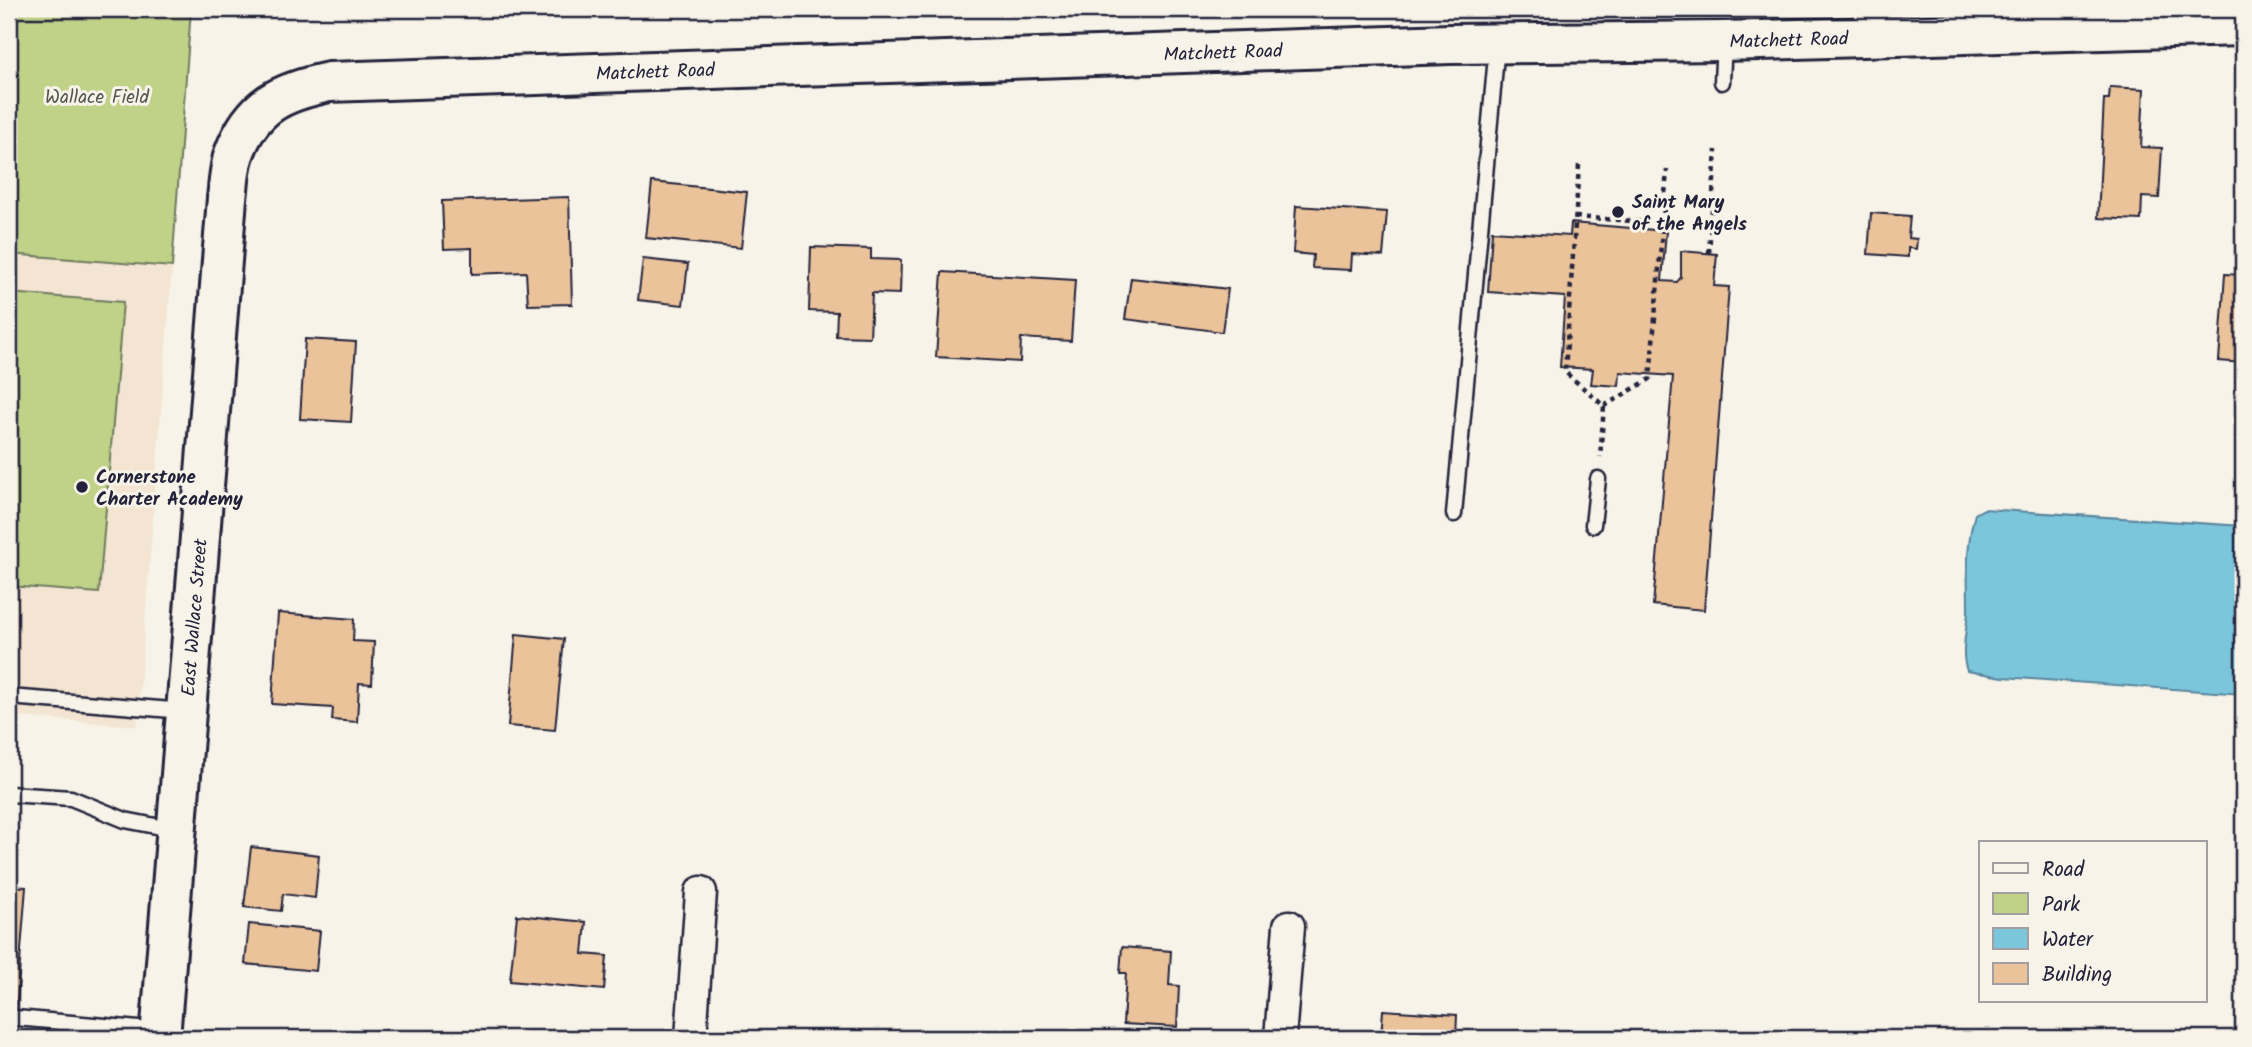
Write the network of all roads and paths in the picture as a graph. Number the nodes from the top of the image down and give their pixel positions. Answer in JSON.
{"nodes":[{"id":1,"x":1869,"y":22,"type":"edge"},
{"id":2,"x":2243,"y":26,"type":"edge"},
{"id":3,"x":1724,"y":41,"type":"junction"},
{"id":4,"x":1497,"y":43,"type":"junction"},
{"id":5,"x":1722,"y":82,"type":"dead end"},
{"id":6,"x":1716,"y":150,"type":"dead end"},
{"id":7,"x":233,"y":156,"type":"joint"},
{"id":8,"x":1578,"y":165,"type":"dead end"},
{"id":9,"x":1667,"y":170,"type":"dead end"},
{"id":10,"x":1574,"y":217,"type":"junction"},
{"id":11,"x":1662,"y":223,"type":"junction"},
{"id":12,"x":1709,"y":253,"type":"dead end"},
{"id":13,"x":1604,"y":406,"type":"junction"},
{"id":14,"x":1598,"y":479,"type":"joint"},
{"id":15,"x":1454,"y":514,"type":"dead end"},
{"id":16,"x":1593,"y":525,"type":"dead end"},
{"id":17,"x":9,"y":697,"type":"edge"},
{"id":18,"x":187,"y":711,"type":"junction"},
{"id":19,"x":9,"y":794,"type":"edge"},
{"id":20,"x":177,"y":830,"type":"junction"},
{"id":21,"x":701,"y":892,"type":"dead end"},
{"id":22,"x":1289,"y":926,"type":"dead end"},
{"id":23,"x":16,"y":1018,"type":"dead end"},
{"id":24,"x":160,"y":1035,"type":"edge"},
{"id":25,"x":691,"y":1038,"type":"edge"},
{"id":26,"x":1280,"y":1038,"type":"edge"}],
"edges":[{"from":1,"to":2,"type":"street","name":"Matchett Road"},
{"from":1,"to":3,"type":"street","name":"Matchett Road"},
{"from":3,"to":4,"type":"street","name":"Matchett Road"},
{"from":3,"to":5,"type":"lane"},
{"from":4,"to":7,"type":"street","name":"Matchett Road"},
{"from":4,"to":15,"type":"lane"},
{"from":6,"to":12,"type":"path"},
{"from":7,"to":18,"type":"street","name":"East Wallace Street"},
{"from":8,"to":10,"type":"path"},
{"from":9,"to":11,"type":"path"},
{"from":10,"to":11,"type":"path"},
{"from":10,"to":13,"type":"path"},
{"from":11,"to":13,"type":"path"},
{"from":13,"to":14,"type":"path"},
{"from":14,"to":16,"type":"lane"},
{"from":17,"to":18,"type":"lane"},
{"from":18,"to":20,"type":"street","name":"East Wallace Street"},
{"from":19,"to":20,"type":"lane"},
{"from":20,"to":24,"type":"street","name":"East Wallace Street"},
{"from":21,"to":25,"type":"street"},
{"from":22,"to":26,"type":"street"},
{"from":23,"to":24,"type":"lane"}]}
